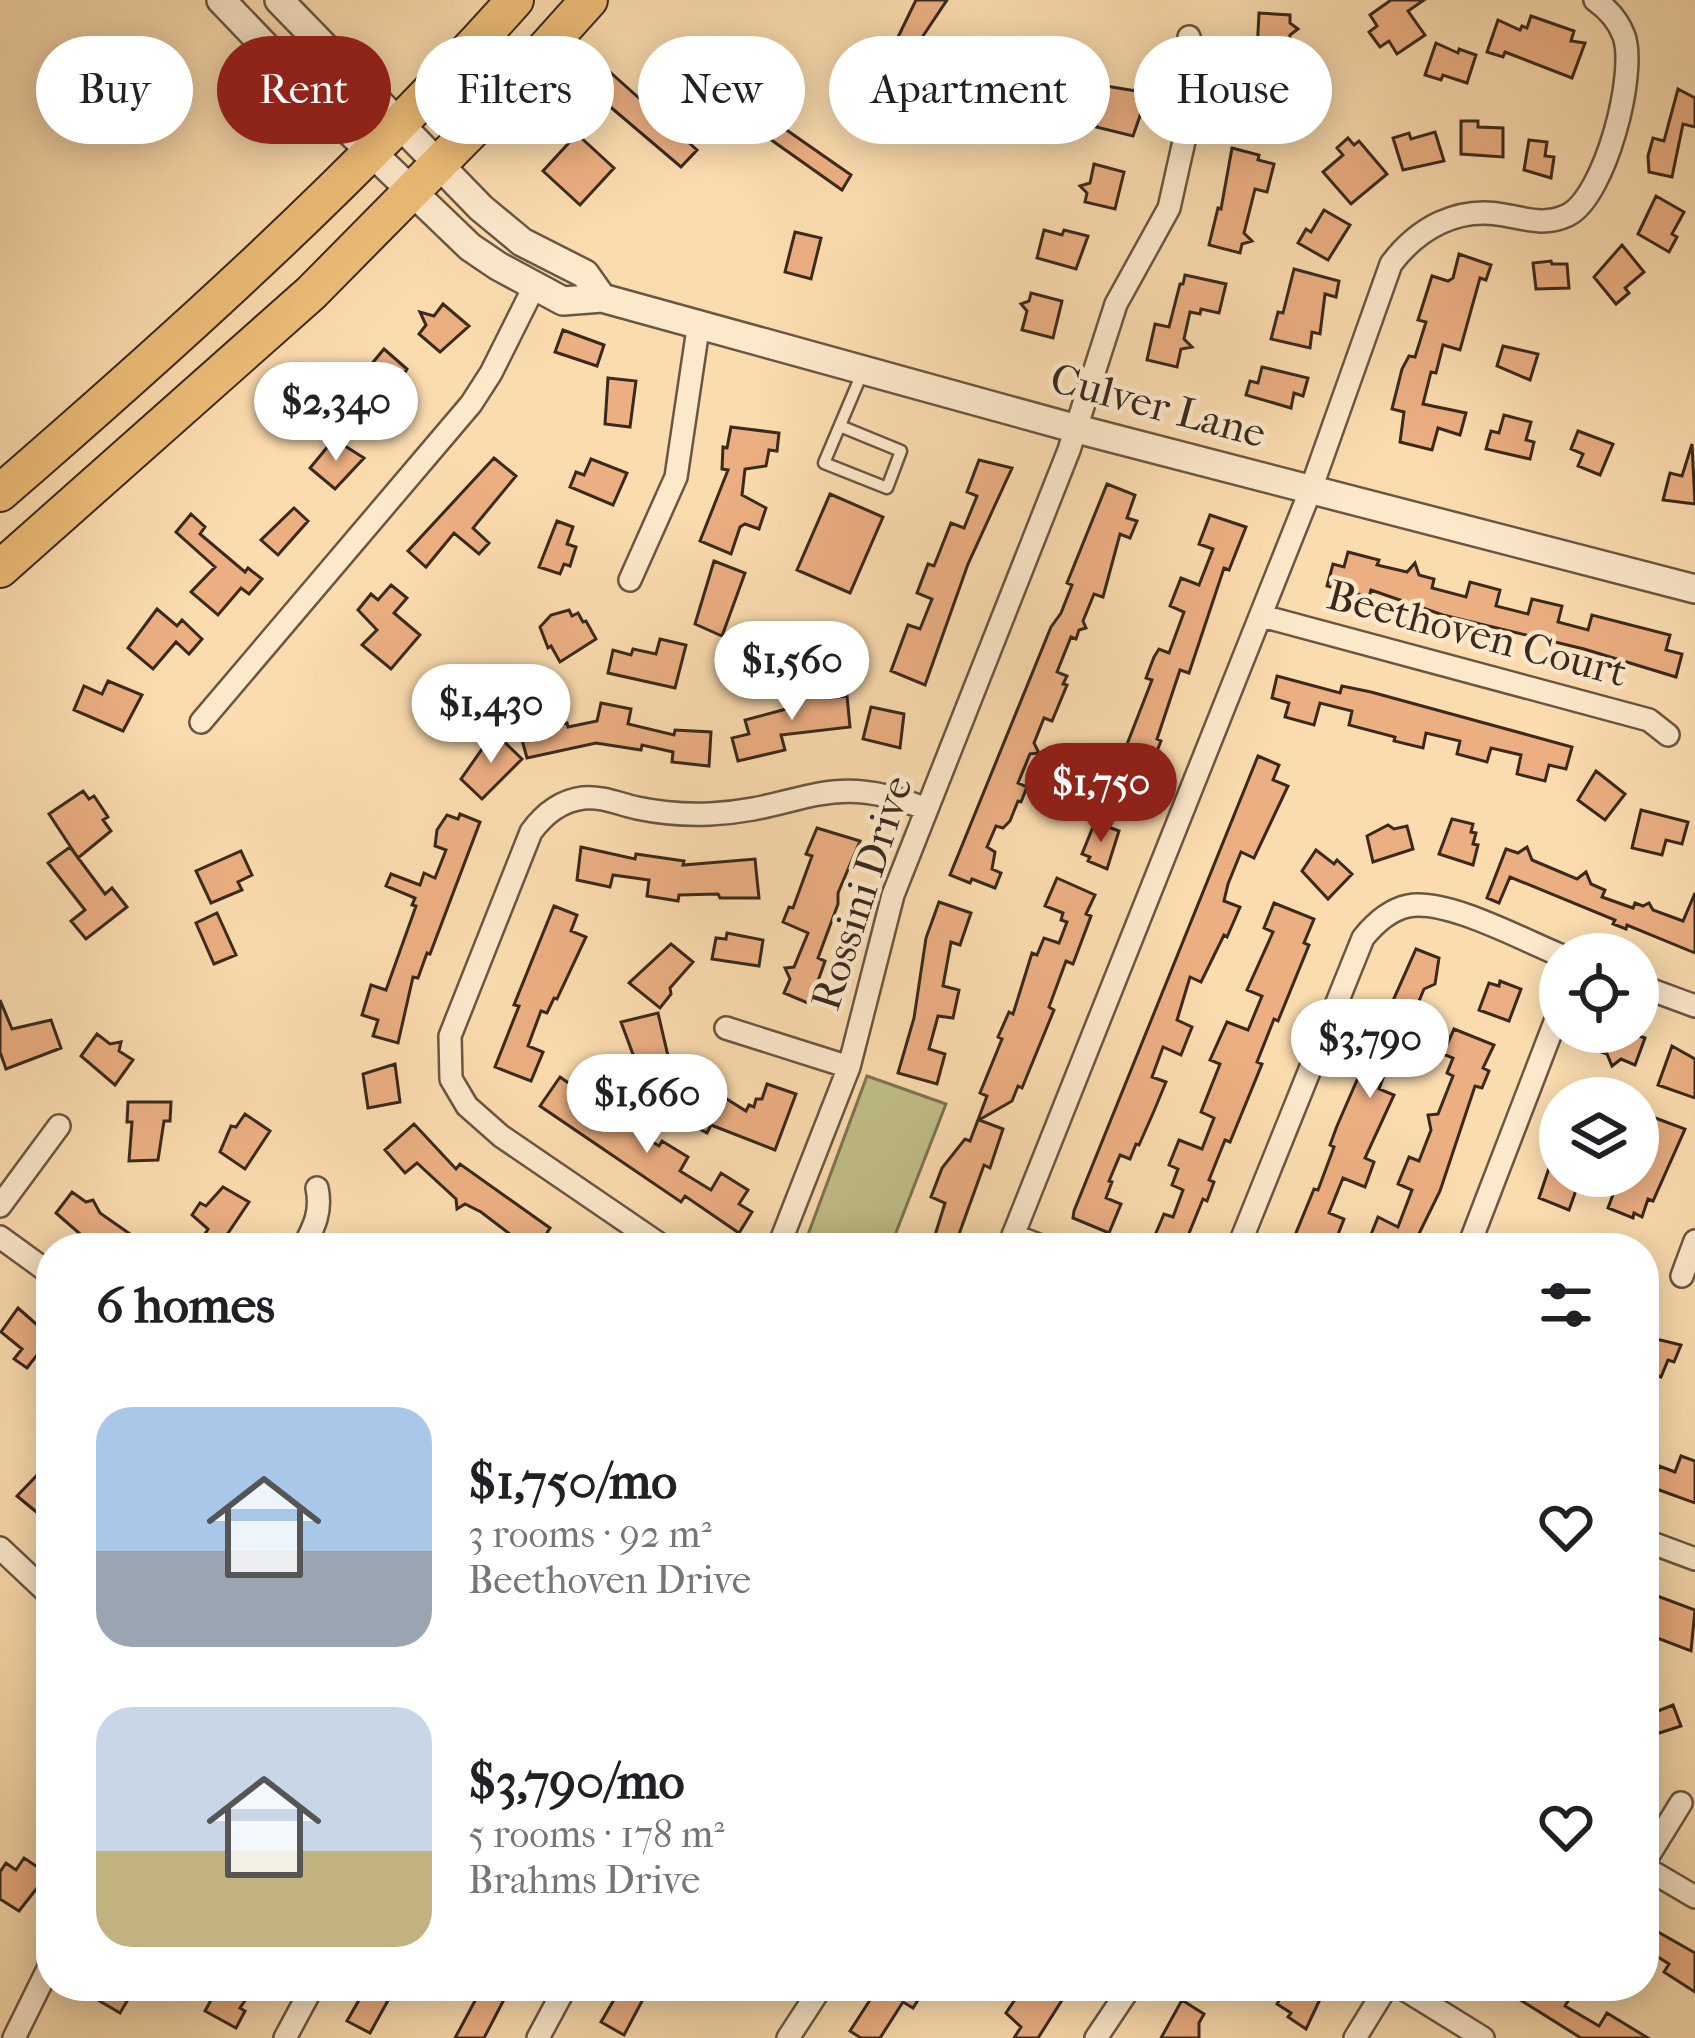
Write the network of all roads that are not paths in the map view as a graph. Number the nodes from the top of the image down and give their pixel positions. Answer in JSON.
{"nodes":[{"id":1,"x":221,"y":0,"type":"edge"},
{"id":2,"x":278,"y":0,"type":"edge"},
{"id":3,"x":515,"y":0,"type":"edge"},
{"id":4,"x":589,"y":0,"type":"edge"},
{"id":5,"x":1595,"y":0,"type":"edge"},
{"id":6,"x":399,"y":124,"type":"junction"},
{"id":7,"x":1185,"y":144,"type":"edge"},
{"id":8,"x":371,"y":152,"type":"junction"},
{"id":9,"x":439,"y":164,"type":"junction"},
{"id":10,"x":413,"y":191,"type":"junction"},
{"id":11,"x":534,"y":286,"type":"junction"},
{"id":12,"x":602,"y":298,"type":"junction"},
{"id":13,"x":699,"y":322,"type":"junction"},
{"id":14,"x":864,"y":370,"type":"junction"},
{"id":15,"x":840,"y":426,"type":"junction"},
{"id":16,"x":1077,"y":429,"type":"junction"},
{"id":17,"x":1311,"y":489,"type":"junction"},
{"id":18,"x":0,"y":493,"type":"edge"},
{"id":19,"x":0,"y":569,"type":"edge"},
{"id":20,"x":630,"y":580,"type":"dead end"},
{"id":21,"x":1695,"y":589,"type":"edge"},
{"id":22,"x":1262,"y":616,"type":"junction"},
{"id":23,"x":201,"y":722,"type":"dead end"},
{"id":24,"x":1668,"y":735,"type":"dead end"},
{"id":25,"x":926,"y":809,"type":"junction"},
{"id":26,"x":1539,"y":947,"type":"edge"},
{"id":27,"x":1659,"y":993,"type":"edge"},
{"id":28,"x":1695,"y":1006,"type":"edge"},
{"id":29,"x":726,"y":1028,"type":"dead end"},
{"id":30,"x":1543,"y":1053,"type":"edge"},
{"id":31,"x":849,"y":1066,"type":"junction"},
{"id":32,"x":58,"y":1126,"type":"dead end"},
{"id":33,"x":316,"y":1188,"type":"dead end"},
{"id":34,"x":0,"y":1206,"type":"edge"},
{"id":35,"x":311,"y":1233,"type":"edge"},
{"id":36,"x":643,"y":1233,"type":"edge"},
{"id":37,"x":784,"y":1233,"type":"edge"},
{"id":38,"x":1014,"y":1233,"type":"edge"},
{"id":39,"x":1244,"y":1233,"type":"edge"},
{"id":40,"x":1474,"y":1233,"type":"edge"},
{"id":41,"x":0,"y":1237,"type":"edge"},
{"id":42,"x":1695,"y":1240,"type":"edge"},
{"id":43,"x":36,"y":1263,"type":"edge"},
{"id":44,"x":1682,"y":1276,"type":"dead end"},
{"id":45,"x":1659,"y":1545,"type":"edge"},
{"id":46,"x":0,"y":1548,"type":"edge"},
{"id":47,"x":1695,"y":1558,"type":"edge"},
{"id":48,"x":36,"y":1582,"type":"edge"},
{"id":49,"x":1681,"y":1803,"type":"dead end"},
{"id":50,"x":1659,"y":1840,"type":"edge"},
{"id":51,"x":1659,"y":1874,"type":"edge"},
{"id":52,"x":1695,"y":1897,"type":"edge"},
{"id":53,"x":36,"y":1993,"type":"edge"},
{"id":54,"x":306,"y":2001,"type":"edge"},
{"id":55,"x":558,"y":2001,"type":"edge"},
{"id":56,"x":813,"y":2001,"type":"edge"},
{"id":57,"x":1121,"y":2001,"type":"edge"},
{"id":58,"x":1378,"y":2001,"type":"edge"},
{"id":59,"x":1424,"y":2001,"type":"edge"},
{"id":60,"x":14,"y":2038,"type":"edge"},
{"id":61,"x":285,"y":2038,"type":"edge"},
{"id":62,"x":538,"y":2038,"type":"edge"},
{"id":63,"x":788,"y":2038,"type":"edge"},
{"id":64,"x":1096,"y":2038,"type":"edge"},
{"id":65,"x":1355,"y":2038,"type":"edge"},
{"id":66,"x":1483,"y":2038,"type":"edge"}],
"edges":[{"from":1,"to":8,"type":"street","name":"Culver Lane"},
{"from":2,"to":6,"type":"street","name":"Culver Lane"},
{"from":3,"to":6,"type":"highway"},
{"from":4,"to":9,"type":"highway"},
{"from":5,"to":17,"type":"street"},
{"from":6,"to":8,"type":"highway"},
{"from":6,"to":9,"type":"street","name":"Culver Lane"},
{"from":7,"to":16,"type":"street","name":"Rossini Drive"},
{"from":8,"to":10,"type":"street","name":"Culver Lane"},
{"from":8,"to":18,"type":"highway"},
{"from":9,"to":10,"type":"highway"},
{"from":9,"to":12,"type":"street","name":"Culver Lane"},
{"from":10,"to":11,"type":"street","name":"Culver Lane"},
{"from":10,"to":19,"type":"highway"},
{"from":11,"to":12,"type":"street","name":"Culver Lane"},
{"from":11,"to":23,"type":"street"},
{"from":12,"to":13,"type":"street","name":"Culver Lane"},
{"from":13,"to":14,"type":"street","name":"Culver Lane"},
{"from":13,"to":20,"type":"street"},
{"from":14,"to":15,"type":"lane"},
{"from":14,"to":16,"type":"street","name":"Culver Lane"},
{"from":15,"to":15,"type":"lane"},
{"from":16,"to":17,"type":"street","name":"Culver Lane"},
{"from":16,"to":25,"type":"street","name":"Rossini Drive"},
{"from":17,"to":21,"type":"street","name":"Culver Lane"},
{"from":17,"to":22,"type":"street"},
{"from":22,"to":24,"type":"street","name":"Beethoven Court"},
{"from":22,"to":38,"type":"street"},
{"from":25,"to":31,"type":"street","name":"Rossini Drive"},
{"from":25,"to":36,"type":"street"},
{"from":26,"to":39,"type":"street"},
{"from":27,"to":28,"type":"street"},
{"from":29,"to":31,"type":"street"},
{"from":30,"to":40,"type":"street"},
{"from":31,"to":37,"type":"street","name":"Rossini Drive"},
{"from":32,"to":34,"type":"street"},
{"from":33,"to":35,"type":"street"},
{"from":41,"to":43,"type":"street"},
{"from":42,"to":44,"type":"street"},
{"from":45,"to":47,"type":"street"},
{"from":46,"to":48,"type":"street"},
{"from":49,"to":50,"type":"street"},
{"from":51,"to":52,"type":"street"},
{"from":53,"to":60,"type":"street"},
{"from":54,"to":61,"type":"street"},
{"from":55,"to":62,"type":"street"},
{"from":56,"to":63,"type":"street"},
{"from":57,"to":64,"type":"street"},
{"from":58,"to":65,"type":"street"},
{"from":59,"to":66,"type":"street"}]}
